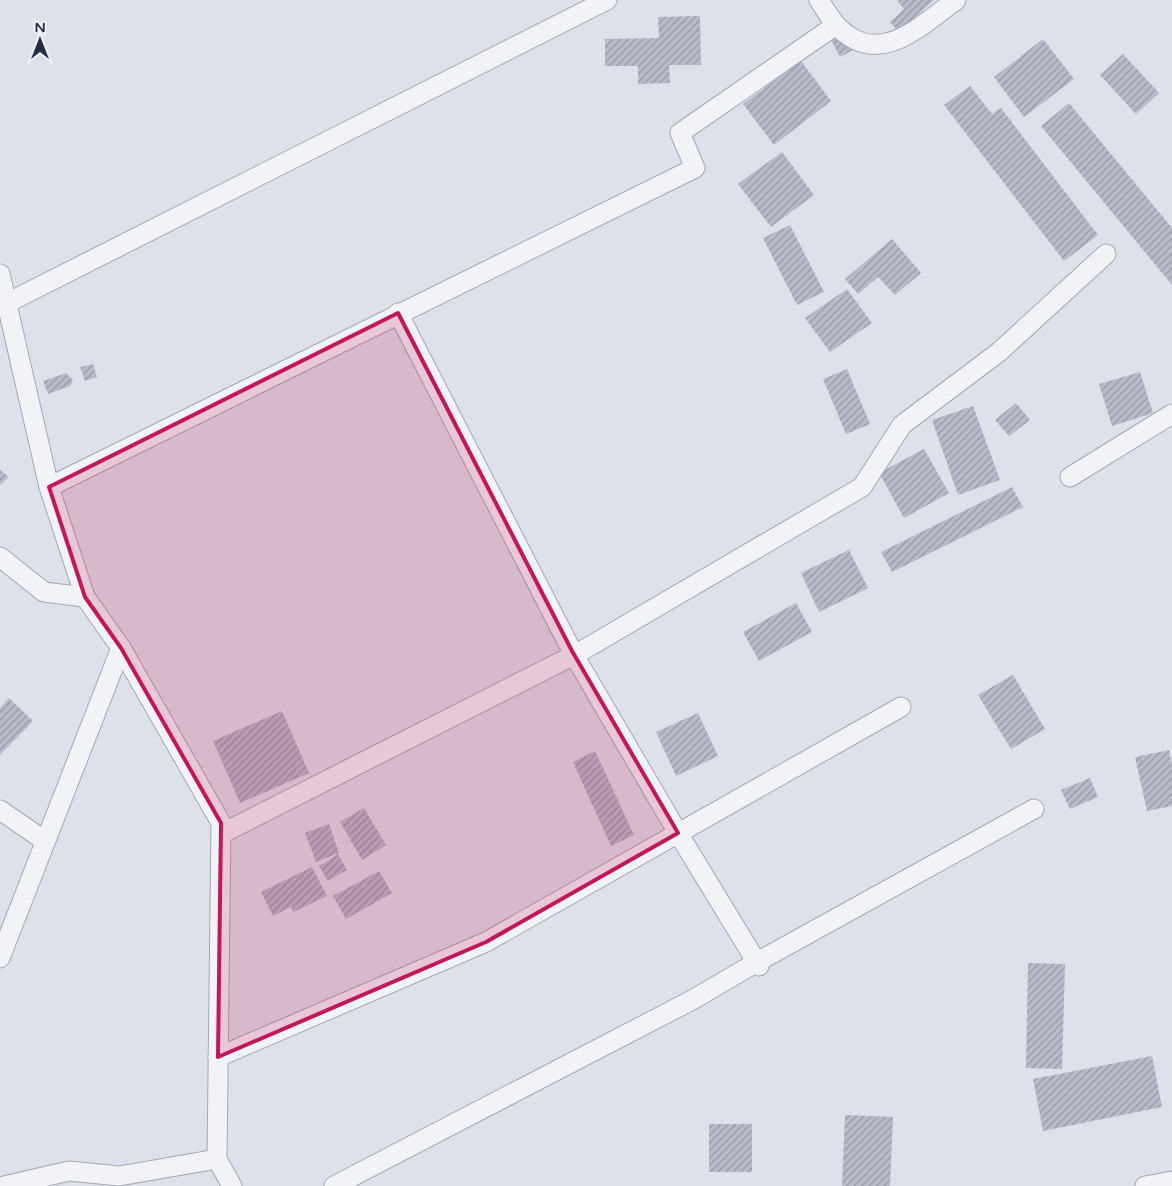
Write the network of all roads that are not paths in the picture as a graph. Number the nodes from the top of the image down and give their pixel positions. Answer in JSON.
{"nodes":[{"id":1,"x":607,"y":0,"type":"edge"},
{"id":2,"x":819,"y":0,"type":"edge"},
{"id":3,"x":956,"y":0,"type":"edge"},
{"id":4,"x":836,"y":25,"type":"junction"},
{"id":5,"x":1106,"y":254,"type":"dead end"},
{"id":6,"x":0,"y":274,"type":"edge"},
{"id":7,"x":7,"y":303,"type":"junction"},
{"id":8,"x":398,"y":313,"type":"junction"},
{"id":9,"x":1172,"y":414,"type":"edge"},
{"id":10,"x":1070,"y":477,"type":"dead end"},
{"id":11,"x":49,"y":487,"type":"junction"},
{"id":12,"x":0,"y":557,"type":"edge"},
{"id":13,"x":85,"y":597,"type":"junction"},
{"id":14,"x":121,"y":648,"type":"junction"},
{"id":15,"x":574,"y":655,"type":"junction"},
{"id":16,"x":901,"y":708,"type":"dead end"},
{"id":17,"x":1034,"y":809,"type":"dead end"},
{"id":18,"x":0,"y":810,"type":"edge"},
{"id":19,"x":678,"y":833,"type":"junction"},
{"id":20,"x":222,"y":834,"type":"junction"},
{"id":21,"x":45,"y":841,"type":"junction"},
{"id":22,"x":0,"y":958,"type":"edge"},
{"id":23,"x":758,"y":964,"type":"junction"},
{"id":24,"x":218,"y":1057,"type":"junction"},
{"id":25,"x":216,"y":1159,"type":"junction"},
{"id":26,"x":118,"y":1181,"type":"edge"},
{"id":27,"x":1172,"y":1181,"type":"edge"},
{"id":28,"x":4,"y":1186,"type":"edge"},
{"id":29,"x":232,"y":1186,"type":"edge"},
{"id":30,"x":334,"y":1186,"type":"edge"},
{"id":31,"x":1145,"y":1186,"type":"edge"}],
"edges":[{"from":1,"to":7,"type":"street"},
{"from":2,"to":4,"type":"street"},
{"from":3,"to":4,"type":"street"},
{"from":4,"to":8,"type":"street"},
{"from":5,"to":15,"type":"street"},
{"from":6,"to":7,"type":"street"},
{"from":7,"to":11,"type":"street"},
{"from":8,"to":11,"type":"street"},
{"from":8,"to":15,"type":"street"},
{"from":9,"to":10,"type":"street"},
{"from":11,"to":13,"type":"street"},
{"from":12,"to":13,"type":"street"},
{"from":13,"to":14,"type":"street"},
{"from":14,"to":20,"type":"street"},
{"from":14,"to":21,"type":"street"},
{"from":15,"to":19,"type":"street"},
{"from":15,"to":20,"type":"street"},
{"from":16,"to":19,"type":"street"},
{"from":17,"to":23,"type":"street"},
{"from":18,"to":21,"type":"street"},
{"from":19,"to":23,"type":"street"},
{"from":19,"to":24,"type":"street"},
{"from":20,"to":24,"type":"street"},
{"from":21,"to":22,"type":"street"},
{"from":23,"to":30,"type":"street"},
{"from":24,"to":25,"type":"street"},
{"from":25,"to":26,"type":"street"},
{"from":25,"to":29,"type":"street"},
{"from":26,"to":28,"type":"street"},
{"from":27,"to":31,"type":"street"}]}
